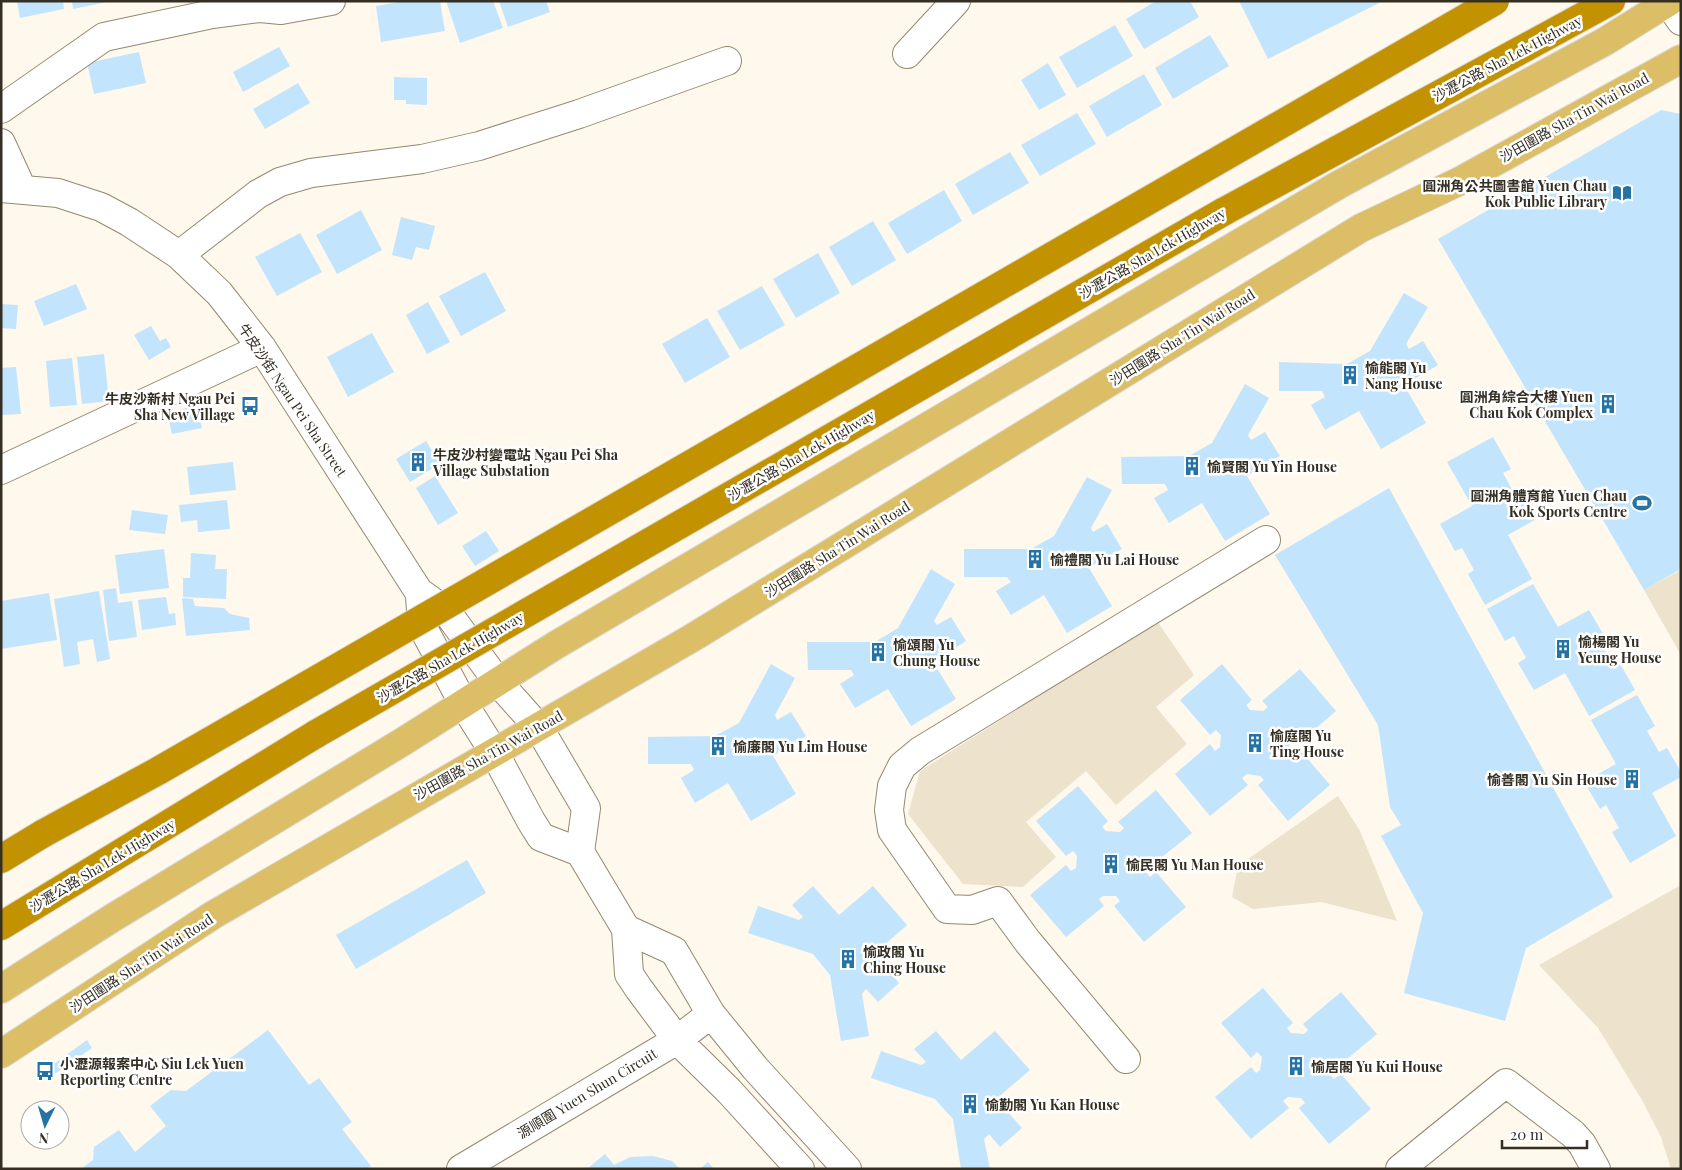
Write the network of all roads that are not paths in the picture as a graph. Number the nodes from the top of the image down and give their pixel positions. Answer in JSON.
{"nodes":[{"id":1,"x":331,"y":1,"type":"edge"},
{"id":2,"x":956,"y":1,"type":"edge"},
{"id":3,"x":1494,"y":1,"type":"edge"},
{"id":4,"x":1611,"y":1,"type":"edge"},
{"id":5,"x":1671,"y":7,"type":"edge"},
{"id":6,"x":907,"y":54,"type":"dead end"},
{"id":7,"x":1681,"y":59,"type":"edge"},
{"id":8,"x":727,"y":61,"type":"dead end"},
{"id":9,"x":1,"y":109,"type":"edge"},
{"id":10,"x":1,"y":143,"type":"edge"},
{"id":11,"x":11,"y":188,"type":"edge"},
{"id":12,"x":179,"y":255,"type":"junction"},
{"id":13,"x":262,"y":348,"type":"junction"},
{"id":14,"x":1,"y":470,"type":"edge"},
{"id":15,"x":1266,"y":540,"type":"dead end"},
{"id":16,"x":419,"y":592,"type":"junction"},
{"id":17,"x":498,"y":681,"type":"junction"},
{"id":18,"x":463,"y":704,"type":"junction"},
{"id":19,"x":539,"y":728,"type":"junction"},
{"id":20,"x":495,"y":754,"type":"junction"},
{"id":21,"x":44,"y":833,"type":"junction"},
{"id":22,"x":1,"y":850,"type":"edge"},
{"id":23,"x":580,"y":852,"type":"junction"},
{"id":24,"x":1,"y":859,"type":"edge"},
{"id":25,"x":1,"y":926,"type":"edge"},
{"id":26,"x":626,"y":930,"type":"junction"},
{"id":27,"x":1,"y":989,"type":"edge"},
{"id":28,"x":710,"y":1014,"type":"junction"},
{"id":29,"x":677,"y":1040,"type":"junction"},
{"id":30,"x":1,"y":1054,"type":"edge"},
{"id":31,"x":1126,"y":1059,"type":"dead end"},
{"id":32,"x":461,"y":1169,"type":"edge"},
{"id":33,"x":800,"y":1169,"type":"edge"},
{"id":34,"x":847,"y":1169,"type":"edge"},
{"id":35,"x":1400,"y":1169,"type":"edge"},
{"id":36,"x":1596,"y":1169,"type":"edge"}],
"edges":[{"from":1,"to":9,"type":"street"},
{"from":2,"to":6,"type":"street"},
{"from":3,"to":21,"type":"highway","bridge":true},
{"from":4,"to":25,"type":"highway","name":"沙瀝公路 Sha Lek Highway","bridge":true},
{"from":5,"to":17,"type":"main road"},
{"from":7,"to":19,"type":"main road","name":"沙田圍路 Sha Tin Wai Road"},
{"from":8,"to":12,"type":"street"},
{"from":10,"to":11,"type":"street"},
{"from":11,"to":12,"type":"street","name":"牛皮沙街 Ngau Pei Sha Street"},
{"from":12,"to":13,"type":"street","name":"牛皮沙街 Ngau Pei Sha Street"},
{"from":13,"to":14,"type":"street"},
{"from":13,"to":16,"type":"street","name":"牛皮沙街 Ngau Pei Sha Street"},
{"from":15,"to":31,"type":"street"},
{"from":16,"to":17,"type":"street","name":"牛皮沙街 Ngau Pei Sha Street"},
{"from":16,"to":18,"type":"street","name":"牛皮沙街 Ngau Pei Sha Street"},
{"from":17,"to":18,"type":"main road"},
{"from":17,"to":19,"type":"street","name":"牛皮沙街 Ngau Pei Sha Street"},
{"from":18,"to":20,"type":"street","name":"牛皮沙街 Ngau Pei Sha Street"},
{"from":18,"to":27,"type":"main road"},
{"from":19,"to":20,"type":"main road","name":"沙田圍路 Sha Tin Wai Road"},
{"from":19,"to":23,"type":"street","name":"牛皮沙街 Ngau Pei Sha Street"},
{"from":20,"to":23,"type":"street","name":"牛皮沙街 Ngau Pei Sha Street"},
{"from":20,"to":30,"type":"main road","name":"沙田圍路 Sha Tin Wai Road"},
{"from":21,"to":22,"type":"highway"},
{"from":21,"to":24,"type":"highway"},
{"from":23,"to":26,"type":"street"},
{"from":26,"to":28,"type":"street"},
{"from":26,"to":29,"type":"street"},
{"from":28,"to":29,"type":"street","name":"源順圍 Yuen Shun Circuit"},
{"from":28,"to":34,"type":"street"},
{"from":29,"to":32,"type":"street","name":"源順圍 Yuen Shun Circuit"},
{"from":29,"to":33,"type":"street"},
{"from":35,"to":36,"type":"street"}]}
